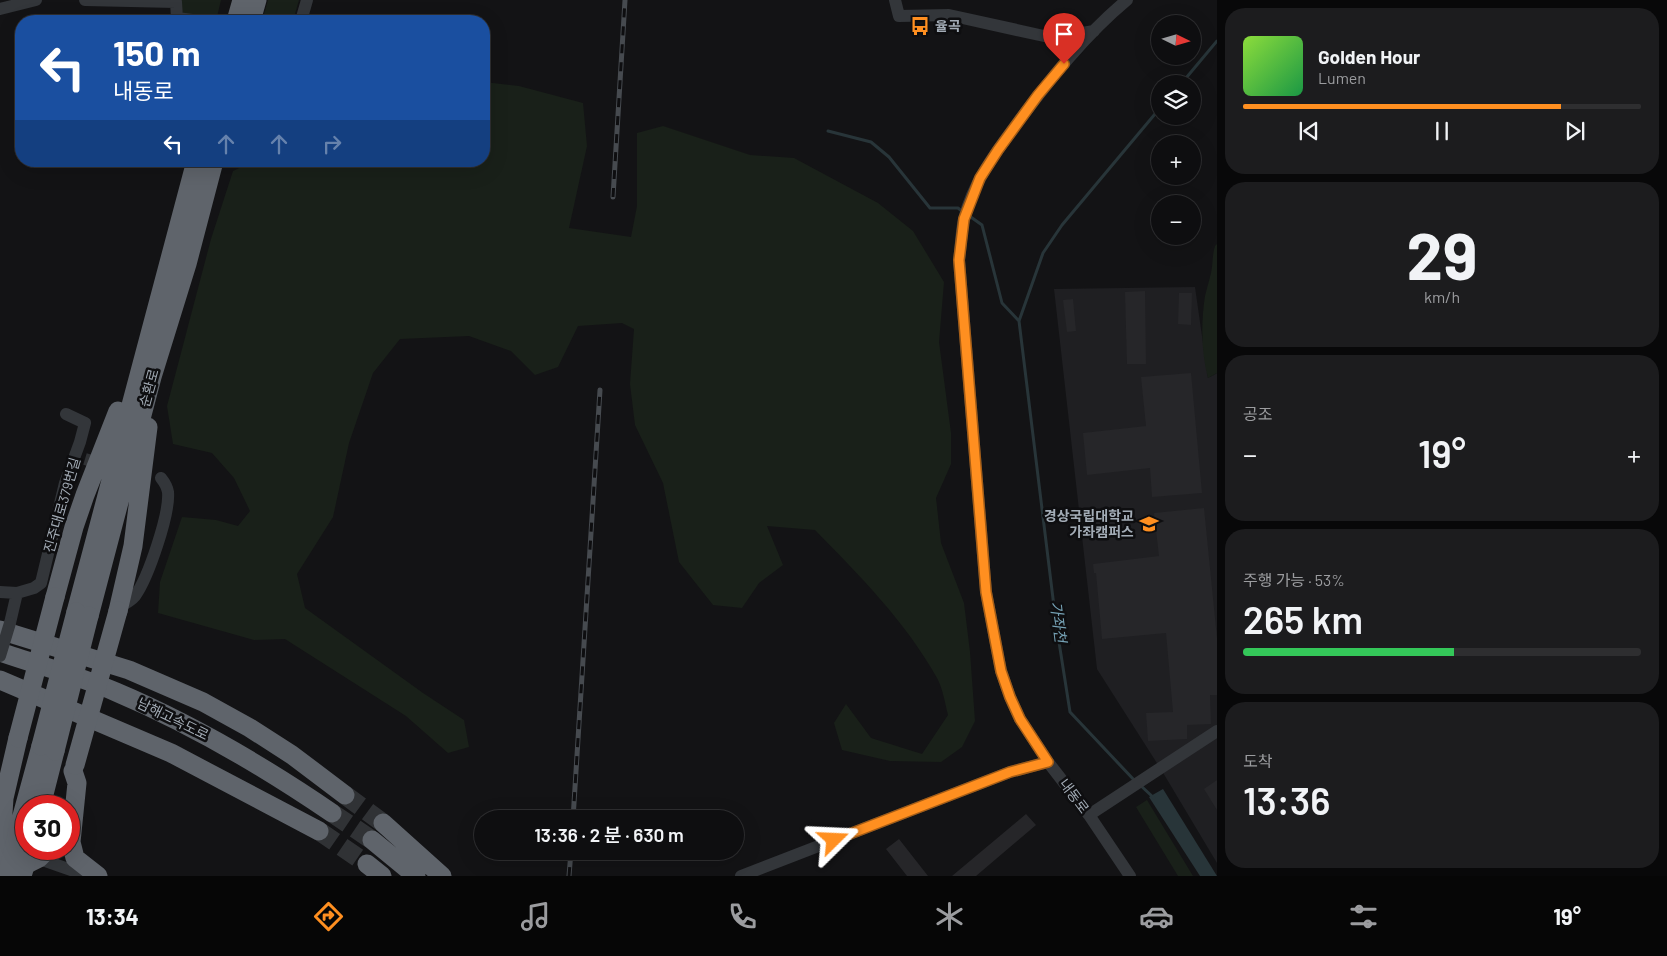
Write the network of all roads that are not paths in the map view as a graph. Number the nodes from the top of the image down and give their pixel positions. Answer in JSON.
{"nodes":[{"id":1,"x":36,"y":0,"type":"edge"},
{"id":2,"x":85,"y":0,"type":"edge"},
{"id":3,"x":257,"y":0,"type":"edge"},
{"id":4,"x":307,"y":0,"type":"edge"},
{"id":5,"x":895,"y":0,"type":"edge"},
{"id":6,"x":1127,"y":0,"type":"edge"},
{"id":7,"x":0,"y":9,"type":"edge"},
{"id":8,"x":177,"y":15,"type":"edge"},
{"id":9,"x":244,"y":15,"type":"edge"},
{"id":10,"x":303,"y":15,"type":"edge"},
{"id":11,"x":1094,"y":31,"type":"junction"},
{"id":12,"x":195,"y":167,"type":"edge"},
{"id":13,"x":212,"y":167,"type":"edge"},
{"id":14,"x":168,"y":297,"type":"junction"},
{"id":15,"x":66,"y":414,"type":"dead end"},
{"id":16,"x":161,"y":478,"type":"dead end"},
{"id":17,"x":0,"y":592,"type":"edge"},
{"id":18,"x":17,"y":593,"type":"junction"},
{"id":19,"x":118,"y":609,"type":"junction"},
{"id":20,"x":5,"y":627,"type":"edge"},
{"id":21,"x":0,"y":652,"type":"edge"},
{"id":22,"x":0,"y":656,"type":"edge"},
{"id":23,"x":0,"y":680,"type":"edge"},
{"id":24,"x":1217,"y":731,"type":"edge"},
{"id":25,"x":17,"y":743,"type":"junction"},
{"id":26,"x":48,"y":749,"type":"junction"},
{"id":27,"x":1048,"y":762,"type":"junction"},
{"id":28,"x":74,"y":768,"type":"junction"},
{"id":29,"x":0,"y":780,"type":"edge"},
{"id":30,"x":42,"y":795,"type":"edge"},
{"id":31,"x":66,"y":795,"type":"edge"},
{"id":32,"x":345,"y":795,"type":"tunnel mouth"},
{"id":33,"x":332,"y":813,"type":"tunnel mouth"},
{"id":34,"x":1089,"y":815,"type":"junction"},
{"id":35,"x":383,"y":823,"type":"tunnel mouth"},
{"id":36,"x":319,"y":831,"type":"tunnel mouth"},
{"id":37,"x":372,"y":840,"type":"tunnel mouth"},
{"id":38,"x":367,"y":864,"type":"tunnel mouth"},
{"id":39,"x":23,"y":865,"type":"edge"},
{"id":40,"x":88,"y":876,"type":"edge"},
{"id":41,"x":98,"y":876,"type":"edge"},
{"id":42,"x":382,"y":876,"type":"edge"},
{"id":43,"x":416,"y":876,"type":"edge"},
{"id":44,"x":442,"y":876,"type":"edge"},
{"id":45,"x":741,"y":876,"type":"edge"},
{"id":46,"x":1130,"y":876,"type":"edge"}],
"edges":[{"from":1,"to":7,"type":"street"},
{"from":2,"to":8,"type":"street"},
{"from":3,"to":9,"type":"highway"},
{"from":4,"to":10,"type":"street"},
{"from":5,"to":11,"type":"street"},
{"from":6,"to":11,"type":"street","name":"내동로"},
{"from":11,"to":27,"type":"street","name":"내동로"},
{"from":12,"to":14,"type":"highway","name":"순환로"},
{"from":13,"to":14,"type":"highway","name":"순환로"},
{"from":14,"to":19,"type":"highway"},
{"from":14,"to":25,"type":"highway","bridge":true},
{"from":14,"to":26,"type":"highway","name":"순환로","bridge":true},
{"from":15,"to":18,"type":"street","name":"진주대로379번길"},
{"from":16,"to":19,"type":"street"},
{"from":17,"to":18,"type":"street","name":"진주대로379번길"},
{"from":18,"to":20,"type":"street"},
{"from":19,"to":28,"type":"highway","bridge":true},
{"from":20,"to":22,"type":"street","bridge":true},
{"from":20,"to":32,"type":"highway"},
{"from":21,"to":33,"type":"highway","name":"남해고속도로"},
{"from":23,"to":36,"type":"highway"},
{"from":24,"to":34,"type":"street"},
{"from":25,"to":29,"type":"highway"},
{"from":25,"to":39,"type":"highway"},
{"from":26,"to":30,"type":"highway"},
{"from":26,"to":39,"type":"highway","bridge":true},
{"from":27,"to":34,"type":"street","name":"내동로"},
{"from":27,"to":45,"type":"street"},
{"from":28,"to":31,"type":"highway"},
{"from":28,"to":41,"type":"highway"},
{"from":34,"to":46,"type":"street","name":"내동로"},
{"from":35,"to":44,"type":"highway"},
{"from":37,"to":43,"type":"highway"},
{"from":38,"to":42,"type":"highway"},
{"from":39,"to":40,"type":"street"}]}
